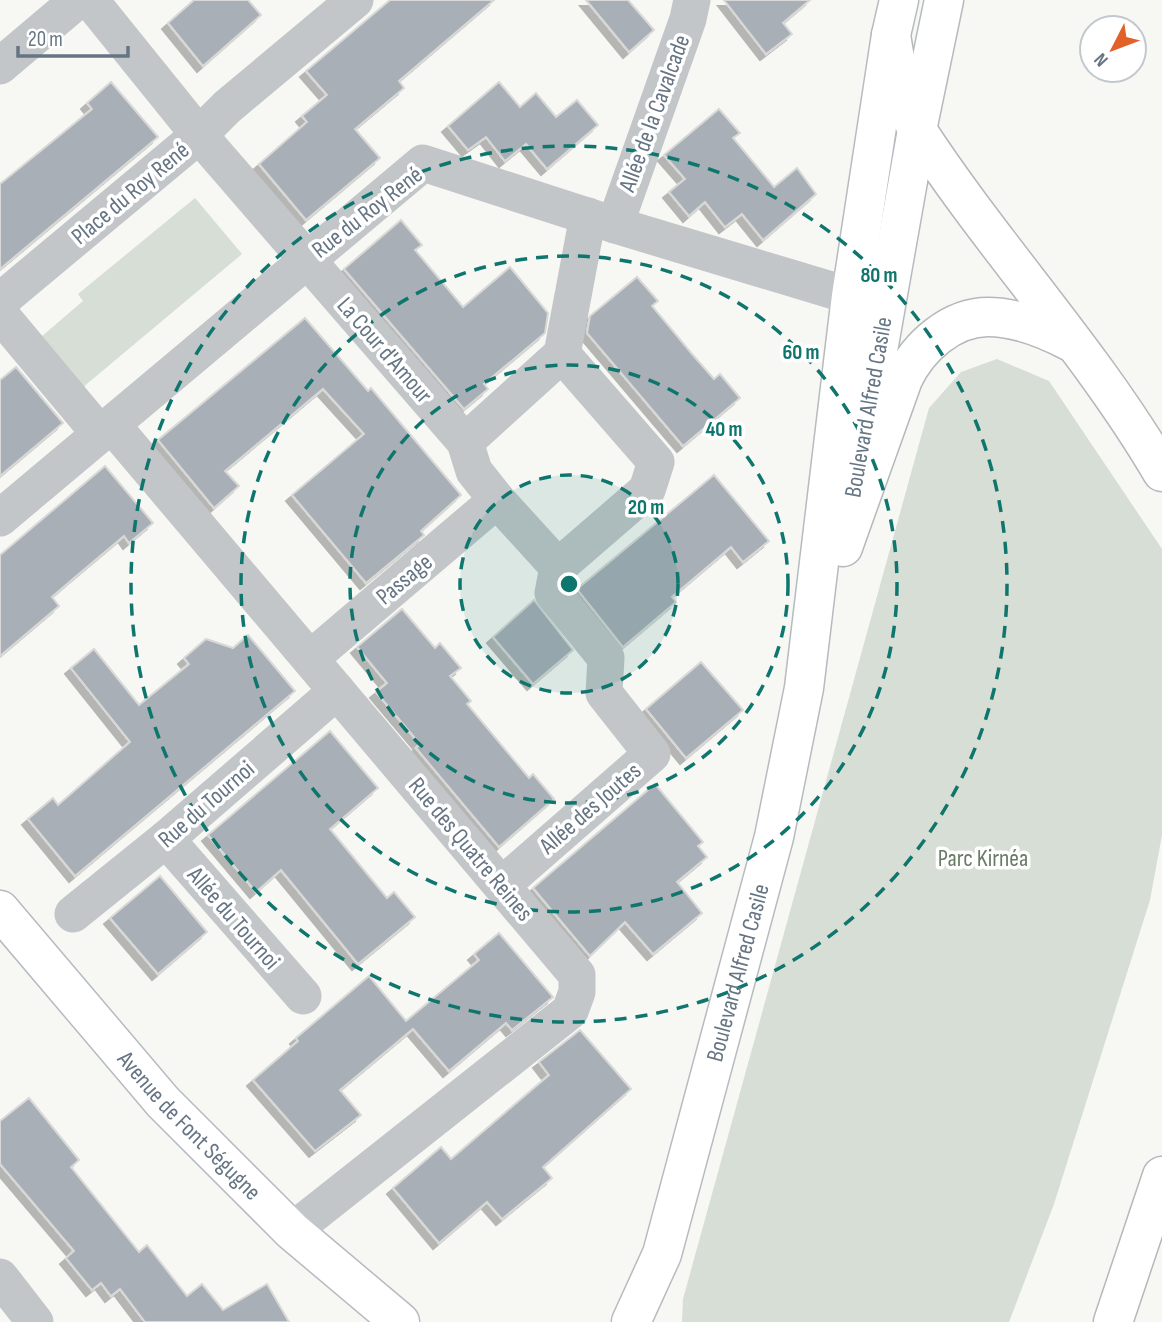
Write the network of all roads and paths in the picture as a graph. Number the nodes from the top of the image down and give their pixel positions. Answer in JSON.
{"nodes":[{"id":1,"x":78,"y":0,"type":"edge"},
{"id":2,"x":90,"y":0,"type":"edge"},
{"id":3,"x":355,"y":0,"type":"edge"},
{"id":4,"x":692,"y":0,"type":"edge"},
{"id":5,"x":944,"y":0,"type":"edge"},
{"id":6,"x":895,"y":17,"type":"edge"},
{"id":7,"x":0,"y":65,"type":"edge"},
{"id":8,"x":917,"y":131,"type":"junction"},
{"id":9,"x":200,"y":135,"type":"junction"},
{"id":10,"x":601,"y":220,"type":"junction"},
{"id":11,"x":306,"y":259,"type":"junction"},
{"id":12,"x":851,"y":296,"type":"junction"},
{"id":13,"x":0,"y":301,"type":"edge"},
{"id":14,"x":0,"y":314,"type":"edge"},
{"id":15,"x":1073,"y":343,"type":"junction"},
{"id":16,"x":562,"y":354,"type":"junction"},
{"id":17,"x":106,"y":430,"type":"junction"},
{"id":18,"x":465,"y":442,"type":"junction"},
{"id":19,"x":1162,"y":472,"type":"edge"},
{"id":20,"x":497,"y":500,"type":"junction"},
{"id":21,"x":0,"y":518,"type":"edge"},
{"id":22,"x":843,"y":547,"type":"junction"},
{"id":23,"x":558,"y":567,"type":"junction"},
{"id":24,"x":311,"y":659,"type":"junction"},
{"id":25,"x":804,"y":688,"type":"junction"},
{"id":26,"x":337,"y":691,"type":"junction"},
{"id":27,"x":166,"y":839,"type":"junction"},
{"id":28,"x":502,"y":885,"type":"junction"},
{"id":29,"x":0,"y":910,"type":"edge"},
{"id":30,"x":74,"y":914,"type":"dead end"},
{"id":31,"x":303,"y":996,"type":"dead end"},
{"id":32,"x":1162,"y":1158,"type":"edge"},
{"id":33,"x":1158,"y":1189,"type":"edge"},
{"id":34,"x":292,"y":1231,"type":"junction"},
{"id":35,"x":662,"y":1254,"type":"junction"},
{"id":36,"x":0,"y":1277,"type":"edge"},
{"id":37,"x":35,"y":1322,"type":"edge"},
{"id":38,"x":400,"y":1322,"type":"edge"},
{"id":39,"x":631,"y":1322,"type":"edge"},
{"id":40,"x":660,"y":1322,"type":"edge"},
{"id":41,"x":1113,"y":1322,"type":"edge"}],
"edges":[{"from":1,"to":7,"type":"street"},
{"from":2,"to":9,"type":"street"},
{"from":3,"to":9,"type":"street"},
{"from":4,"to":10,"type":"street","name":"Allée de la Cavalcade"},
{"from":5,"to":8,"type":"main road","name":"Boulevard Alfred Casile"},
{"from":6,"to":8,"type":"main road"},
{"from":6,"to":12,"type":"main road","name":"Boulevard Alfred Casile"},
{"from":8,"to":15,"type":"main road"},
{"from":8,"to":22,"type":"main road","name":"Boulevard Alfred Casile"},
{"from":9,"to":11,"type":"street","name":"Place du Roy René"},
{"from":9,"to":13,"type":"street","name":"Place du Roy René"},
{"from":10,"to":11,"type":"street","name":"Rue du Roy René"},
{"from":10,"to":12,"type":"street","name":"Rue du Roy René"},
{"from":10,"to":16,"type":"street","name":"Allée de la Cavalcade"},
{"from":11,"to":17,"type":"street","name":"Rue du Roy René"},
{"from":11,"to":18,"type":"street","name":"La Cour d'Amour"},
{"from":12,"to":25,"type":"main road","name":"Boulevard Alfred Casile"},
{"from":14,"to":17,"type":"street"},
{"from":15,"to":19,"type":"main road"},
{"from":15,"to":22,"type":"main road"},
{"from":16,"to":18,"type":"street"},
{"from":16,"to":23,"type":"street"},
{"from":17,"to":21,"type":"street","name":"Rue du Roy René"},
{"from":17,"to":24,"type":"street","name":"Rue des Quatre Reines"},
{"from":18,"to":20,"type":"street","name":"La Cour d'Amour"},
{"from":20,"to":23,"type":"street","name":"La Cour d'Amour"},
{"from":20,"to":24,"type":"street","name":"Passage"},
{"from":22,"to":25,"type":"main road","name":"Boulevard Alfred Casile"},
{"from":23,"to":28,"type":"street","name":"Allée des Joutes"},
{"from":24,"to":26,"type":"street","name":"Rue des Quatre Reines"},
{"from":25,"to":35,"type":"main road","name":"Boulevard Alfred Casile"},
{"from":26,"to":27,"type":"street","name":"Rue du Tournoi"},
{"from":26,"to":28,"type":"street","name":"Rue des Quatre Reines"},
{"from":27,"to":30,"type":"street","name":"Rue du Tournoi"},
{"from":27,"to":31,"type":"street","name":"Allée du Tournoi"},
{"from":28,"to":34,"type":"street","name":"Rue des Quatre Reines"},
{"from":29,"to":34,"type":"main road","name":"Avenue de Font Ségugne"},
{"from":32,"to":33,"type":"main road"},
{"from":33,"to":41,"type":"main road"},
{"from":34,"to":38,"type":"main road","name":"Avenue de Font Ségugne"},
{"from":35,"to":39,"type":"main road","name":"Boulevard Alfred Casile"},
{"from":35,"to":40,"type":"main road","name":"Boulevard Alfred Casile"},
{"from":36,"to":37,"type":"street"}]}
